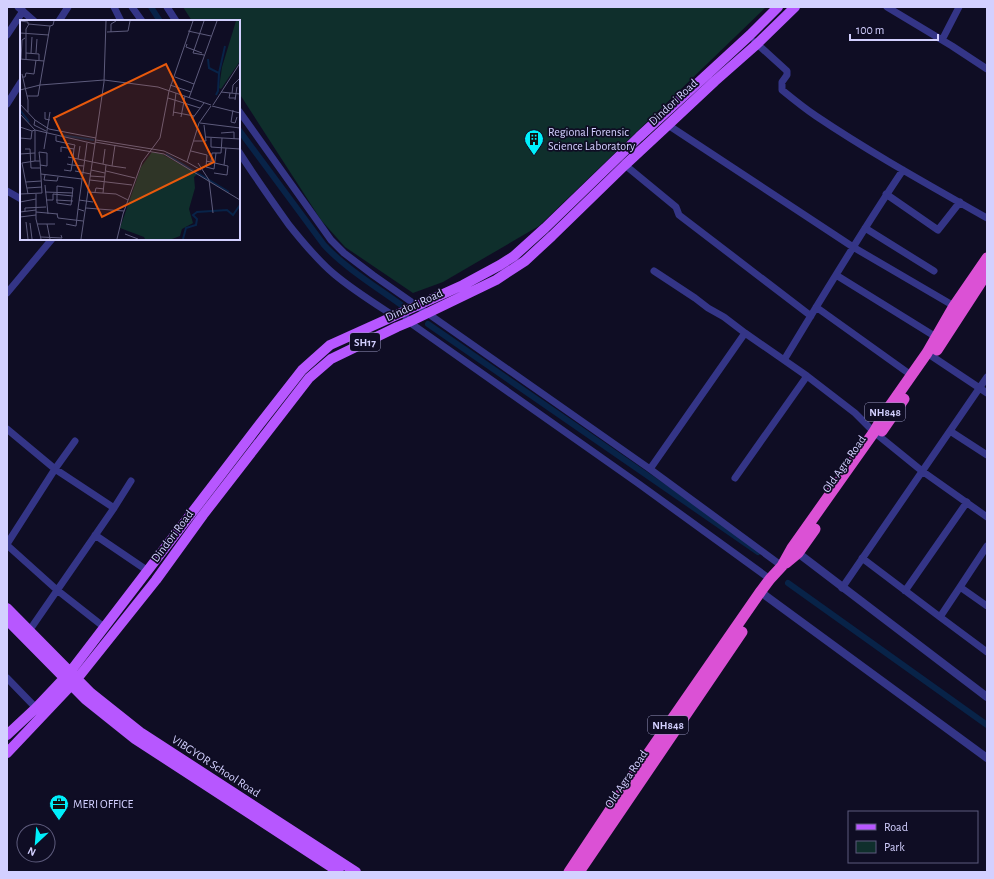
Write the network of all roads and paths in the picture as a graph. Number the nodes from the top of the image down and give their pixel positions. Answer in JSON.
{"nodes":[{"id":1,"x":68,"y":7,"type":"edge"},
{"id":2,"x":114,"y":7,"type":"edge"},
{"id":3,"x":132,"y":7,"type":"edge"},
{"id":4,"x":167,"y":7,"type":"edge"},
{"id":5,"x":778,"y":7,"type":"edge"},
{"id":6,"x":795,"y":7,"type":"edge"},
{"id":7,"x":887,"y":7,"type":"edge"},
{"id":8,"x":960,"y":7,"type":"edge"},
{"id":9,"x":20,"y":9,"type":"edge"},
{"id":10,"x":33,"y":20,"type":"edge"},
{"id":11,"x":60,"y":20,"type":"edge"},
{"id":12,"x":120,"y":20,"type":"edge"},
{"id":13,"x":141,"y":20,"type":"edge"},
{"id":14,"x":175,"y":20,"type":"edge"},
{"id":15,"x":7,"y":35,"type":"edge"},
{"id":16,"x":750,"y":35,"type":"junction"},
{"id":17,"x":942,"y":40,"type":"junction"},
{"id":18,"x":757,"y":44,"type":"junction"},
{"id":19,"x":987,"y":69,"type":"edge"},
{"id":20,"x":20,"y":84,"type":"edge"},
{"id":21,"x":7,"y":104,"type":"edge"},
{"id":22,"x":240,"y":112,"type":"edge"},
{"id":23,"x":668,"y":125,"type":"junction"},
{"id":24,"x":240,"y":154,"type":"edge"},
{"id":25,"x":625,"y":165,"type":"junction"},
{"id":26,"x":902,"y":170,"type":"junction"},
{"id":27,"x":7,"y":191,"type":"edge"},
{"id":28,"x":886,"y":194,"type":"junction"},
{"id":29,"x":20,"y":199,"type":"edge"},
{"id":30,"x":960,"y":202,"type":"junction"},
{"id":31,"x":987,"y":218,"type":"edge"},
{"id":32,"x":865,"y":228,"type":"junction"},
{"id":33,"x":51,"y":240,"type":"edge"},
{"id":34,"x":853,"y":247,"type":"junction"},
{"id":35,"x":987,"y":258,"type":"edge"},
{"id":36,"x":654,"y":271,"type":"dead end"},
{"id":37,"x":934,"y":271,"type":"dead end"},
{"id":38,"x":987,"y":273,"type":"edge"},
{"id":39,"x":836,"y":275,"type":"junction"},
{"id":40,"x":7,"y":293,"type":"edge"},
{"id":41,"x":417,"y":306,"type":"junction"},
{"id":42,"x":954,"y":306,"type":"junction"},
{"id":43,"x":816,"y":307,"type":"junction"},
{"id":44,"x":398,"y":314,"type":"junction"},
{"id":45,"x":428,"y":314,"type":"junction"},
{"id":46,"x":811,"y":316,"type":"junction"},
{"id":47,"x":410,"y":322,"type":"junction"},
{"id":48,"x":745,"y":332,"type":"junction"},
{"id":49,"x":936,"y":337,"type":"junction"},
{"id":50,"x":930,"y":355,"type":"junction"},
{"id":51,"x":784,"y":360,"type":"junction"},
{"id":52,"x":912,"y":375,"type":"junction"},
{"id":53,"x":807,"y":376,"type":"junction"},
{"id":54,"x":987,"y":377,"type":"edge"},
{"id":55,"x":979,"y":388,"type":"junction"},
{"id":56,"x":987,"y":393,"type":"edge"},
{"id":57,"x":7,"y":429,"type":"edge"},
{"id":58,"x":950,"y":431,"type":"junction"},
{"id":59,"x":877,"y":434,"type":"junction"},
{"id":60,"x":74,"y":441,"type":"dead end"},
{"id":61,"x":987,"y":455,"type":"edge"},
{"id":62,"x":55,"y":469,"type":"junction"},
{"id":63,"x":650,"y":469,"type":"junction"},
{"id":64,"x":922,"y":470,"type":"junction"},
{"id":65,"x":736,"y":478,"type":"dead end"},
{"id":66,"x":131,"y":481,"type":"dead end"},
{"id":67,"x":967,"y":502,"type":"junction"},
{"id":68,"x":114,"y":508,"type":"junction"},
{"id":69,"x":987,"y":517,"type":"edge"},
{"id":70,"x":95,"y":535,"type":"junction"},
{"id":71,"x":7,"y":544,"type":"edge"},
{"id":72,"x":987,"y":546,"type":"edge"},
{"id":73,"x":795,"y":551,"type":"junction"},
{"id":74,"x":862,"y":558,"type":"junction"},
{"id":75,"x":782,"y":566,"type":"junction"},
{"id":76,"x":148,"y":571,"type":"junction"},
{"id":77,"x":770,"y":579,"type":"junction"},
{"id":78,"x":960,"y":587,"type":"junction"},
{"id":79,"x":842,"y":588,"type":"junction"},
{"id":80,"x":56,"y":590,"type":"junction"},
{"id":81,"x":905,"y":591,"type":"junction"},
{"id":82,"x":763,"y":594,"type":"junction"},
{"id":83,"x":987,"y":606,"type":"edge"},
{"id":84,"x":7,"y":608,"type":"edge"},
{"id":85,"x":940,"y":617,"type":"junction"},
{"id":86,"x":7,"y":620,"type":"edge"},
{"id":87,"x":104,"y":627,"type":"junction"},
{"id":88,"x":29,"y":630,"type":"junction"},
{"id":89,"x":987,"y":652,"type":"edge"},
{"id":90,"x":7,"y":678,"type":"edge"},
{"id":91,"x":70,"y":679,"type":"junction"},
{"id":92,"x":987,"y":697,"type":"edge"},
{"id":93,"x":36,"y":708,"type":"junction"},
{"id":94,"x":43,"y":715,"type":"junction"},
{"id":95,"x":7,"y":735,"type":"edge"},
{"id":96,"x":9,"y":749,"type":"edge"},
{"id":97,"x":987,"y":758,"type":"edge"},
{"id":98,"x":339,"y":872,"type":"edge"},
{"id":99,"x":356,"y":872,"type":"edge"},
{"id":100,"x":569,"y":872,"type":"edge"},
{"id":101,"x":579,"y":872,"type":"edge"}],
"edges":[{"from":1,"to":11,"type":"street"},
{"from":2,"to":12,"type":"street"},
{"from":3,"to":13,"type":"street"},
{"from":4,"to":14,"type":"street"},
{"from":5,"to":16,"type":"main road"},
{"from":6,"to":18,"type":"main road","name":"Dindori Road","number":"SH17"},
{"from":7,"to":17,"type":"street"},
{"from":8,"to":17,"type":"street"},
{"from":9,"to":10,"type":"street"},
{"from":9,"to":15,"type":"street"},
{"from":16,"to":18,"type":"street"},
{"from":16,"to":41,"type":"main road"},
{"from":17,"to":19,"type":"street"},
{"from":18,"to":23,"type":"main road","name":"Dindori Road","number":"SH17"},
{"from":18,"to":26,"type":"street"},
{"from":20,"to":21,"type":"street"},
{"from":22,"to":41,"type":"street"},
{"from":23,"to":25,"type":"main road","name":"Dindori Road","number":"SH17"},
{"from":23,"to":34,"type":"street"},
{"from":24,"to":44,"type":"street"},
{"from":25,"to":45,"type":"main road","name":"Dindori Road","number":"SH17"},
{"from":25,"to":46,"type":"street"},
{"from":26,"to":28,"type":"street"},
{"from":26,"to":30,"type":"street"},
{"from":27,"to":29,"type":"street"},
{"from":28,"to":30,"type":"street"},
{"from":28,"to":32,"type":"street"},
{"from":30,"to":31,"type":"street"},
{"from":32,"to":34,"type":"street"},
{"from":32,"to":37,"type":"street"},
{"from":33,"to":40,"type":"street"},
{"from":34,"to":39,"type":"street"},
{"from":34,"to":42,"type":"street"},
{"from":35,"to":42,"type":"highway","number":"NH848"},
{"from":36,"to":48,"type":"street"},
{"from":38,"to":50,"type":"highway","name":"Old Agra Road","number":"NH848"},
{"from":39,"to":43,"type":"street"},
{"from":39,"to":49,"type":"street"},
{"from":41,"to":44,"type":"main road"},
{"from":41,"to":45,"type":"street"},
{"from":42,"to":49,"type":"highway","number":"NH848"},
{"from":43,"to":46,"type":"street"},
{"from":43,"to":52,"type":"street"},
{"from":44,"to":47,"type":"street"},
{"from":44,"to":76,"type":"main road"},
{"from":45,"to":47,"type":"main road","name":"Dindori Road","number":"SH17"},
{"from":45,"to":63,"type":"street"},
{"from":46,"to":51,"type":"street"},
{"from":47,"to":77,"type":"street"},
{"from":47,"to":91,"type":"main road","name":"Dindori Road","number":"SH17"},
{"from":48,"to":51,"type":"street"},
{"from":48,"to":63,"type":"street"},
{"from":49,"to":50,"type":"highway","number":"NH848"},
{"from":50,"to":52,"type":"highway","number":"NH848"},
{"from":50,"to":55,"type":"street"},
{"from":50,"to":59,"type":"highway","name":"Old Agra Road","number":"NH848"},
{"from":51,"to":53,"type":"street"},
{"from":52,"to":59,"type":"highway","number":"NH848"},
{"from":53,"to":59,"type":"street"},
{"from":53,"to":65,"type":"street"},
{"from":54,"to":55,"type":"street"},
{"from":55,"to":56,"type":"street"},
{"from":55,"to":58,"type":"street"},
{"from":57,"to":62,"type":"street"},
{"from":58,"to":61,"type":"street"},
{"from":58,"to":64,"type":"street"},
{"from":59,"to":64,"type":"street"},
{"from":59,"to":73,"type":"highway","number":"NH848"},
{"from":60,"to":62,"type":"street"},
{"from":62,"to":68,"type":"street"},
{"from":62,"to":71,"type":"street"},
{"from":63,"to":75,"type":"street"},
{"from":64,"to":67,"type":"street"},
{"from":64,"to":74,"type":"street"},
{"from":66,"to":68,"type":"street"},
{"from":67,"to":69,"type":"street"},
{"from":67,"to":81,"type":"street"},
{"from":68,"to":70,"type":"street"},
{"from":70,"to":76,"type":"street"},
{"from":70,"to":80,"type":"street"},
{"from":71,"to":80,"type":"street"},
{"from":72,"to":78,"type":"street"},
{"from":73,"to":75,"type":"highway","number":"NH848"},
{"from":73,"to":79,"type":"street"},
{"from":74,"to":79,"type":"street"},
{"from":74,"to":81,"type":"street"},
{"from":75,"to":77,"type":"highway","number":"NH848"},
{"from":76,"to":87,"type":"main road"},
{"from":77,"to":82,"type":"highway","number":"NH848"},
{"from":78,"to":83,"type":"street"},
{"from":78,"to":85,"type":"street"},
{"from":79,"to":92,"type":"street"},
{"from":80,"to":87,"type":"street"},
{"from":80,"to":88,"type":"street"},
{"from":81,"to":85,"type":"street"},
{"from":82,"to":97,"type":"street"},
{"from":82,"to":100,"type":"highway","number":"NH848"},
{"from":82,"to":101,"type":"highway","name":"Old Agra Road","number":"NH848"},
{"from":84,"to":88,"type":"main road"},
{"from":85,"to":89,"type":"street"},
{"from":86,"to":91,"type":"main road"},
{"from":87,"to":91,"type":"main road"},
{"from":88,"to":91,"type":"main road"},
{"from":90,"to":93,"type":"street"},
{"from":91,"to":93,"type":"main road"},
{"from":91,"to":94,"type":"main road","name":"Dindori Road","number":"SH17"},
{"from":91,"to":98,"type":"main road","name":"VIBGYOR School Road"},
{"from":91,"to":99,"type":"main road","name":"VIBGYOR School Road"},
{"from":93,"to":94,"type":"street"},
{"from":93,"to":95,"type":"main road"},
{"from":94,"to":96,"type":"main road","name":"Dindori Road","number":"SH17"}]}
